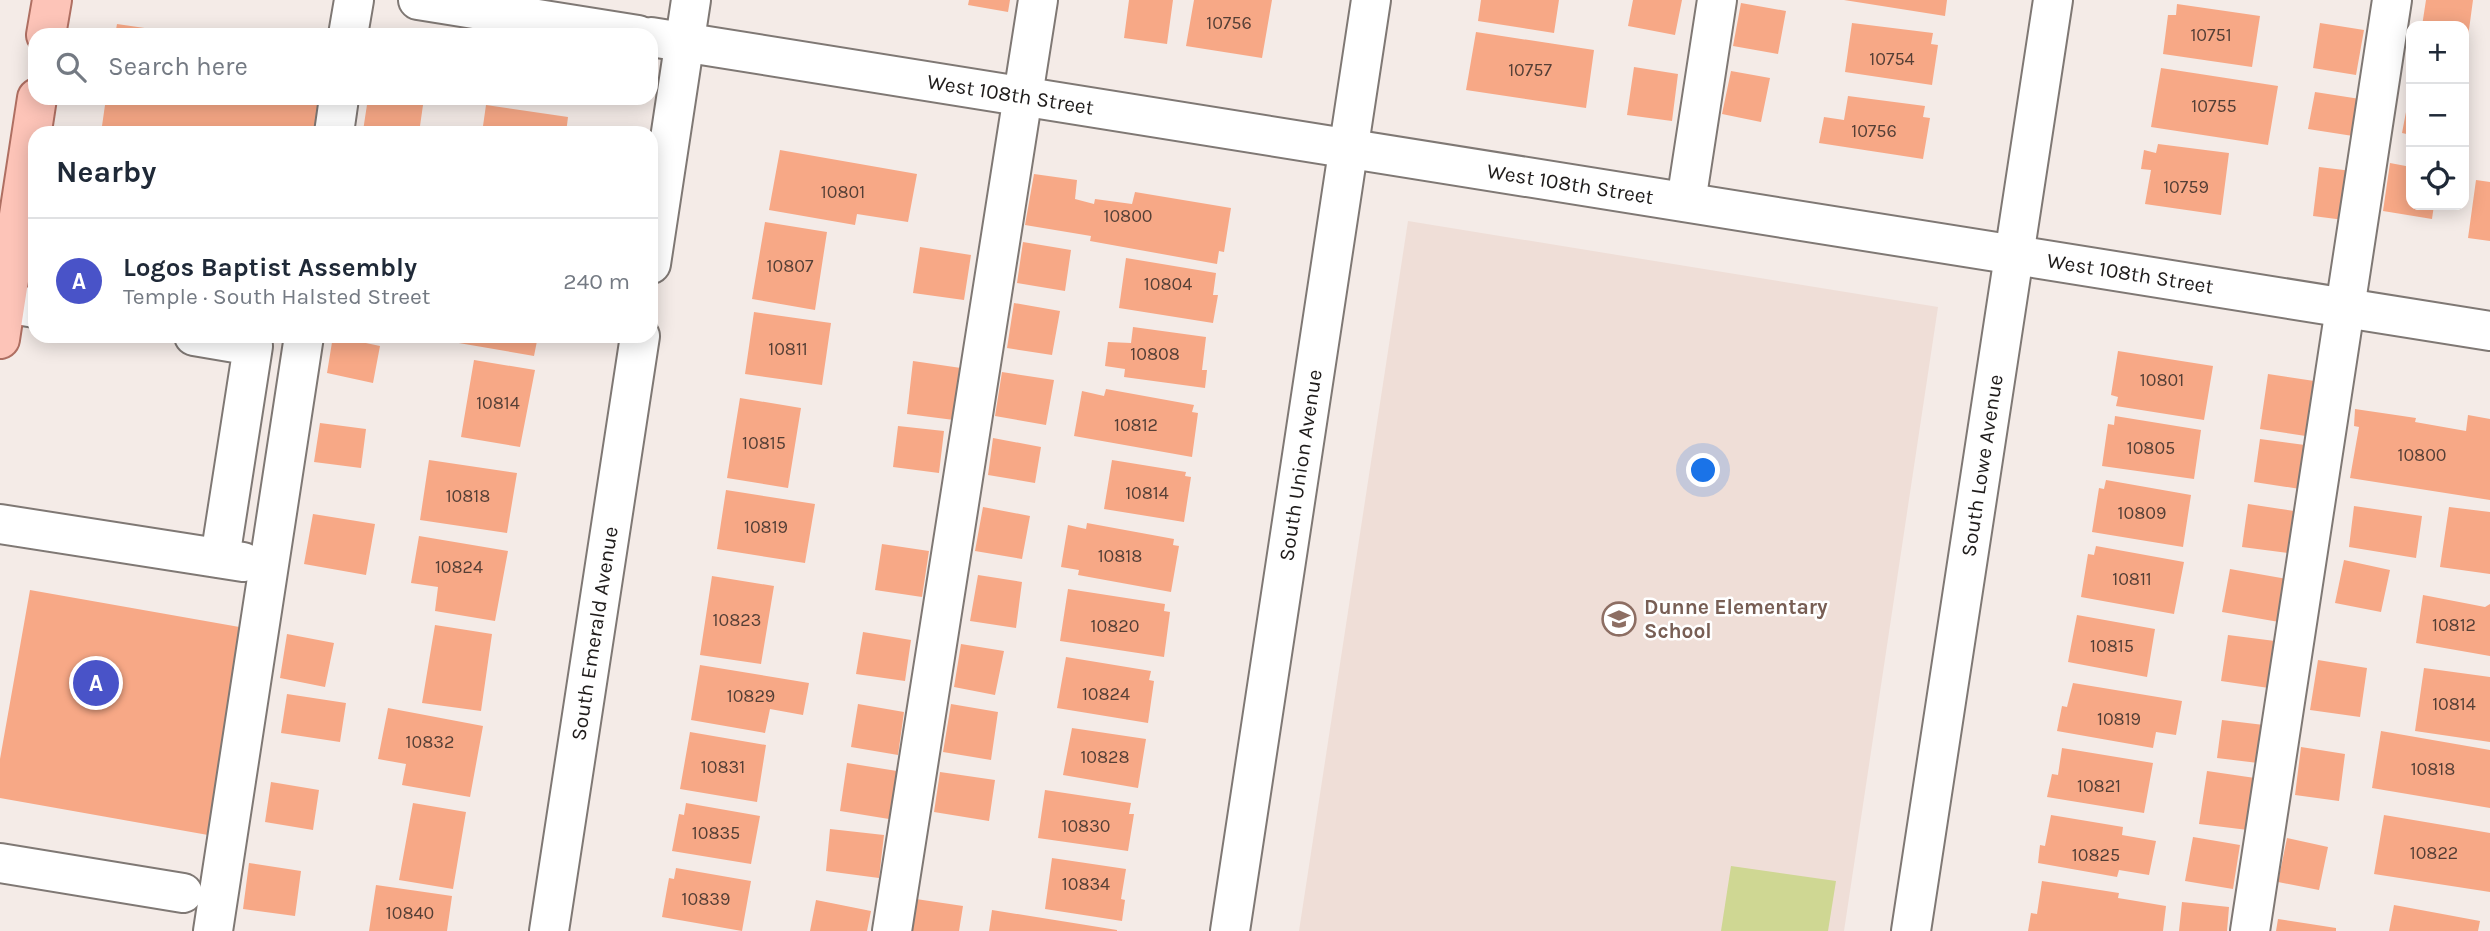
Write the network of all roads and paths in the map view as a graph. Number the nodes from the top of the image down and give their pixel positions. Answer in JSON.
{"nodes":[{"id":1,"x":51,"y":0,"type":"edge"},
{"id":2,"x":354,"y":0,"type":"edge"},
{"id":3,"x":418,"y":0,"type":"edge"},
{"id":4,"x":691,"y":0,"type":"edge"},
{"id":5,"x":1038,"y":0,"type":"edge"},
{"id":6,"x":1371,"y":0,"type":"edge"},
{"id":7,"x":1717,"y":0,"type":"edge"},
{"id":8,"x":2053,"y":0,"type":"edge"},
{"id":9,"x":2392,"y":0,"type":"edge"},
{"id":10,"x":47,"y":28,"type":"edge"},
{"id":11,"x":349,"y":28,"type":"edge"},
{"id":12,"x":594,"y":28,"type":"edge"},
{"id":13,"x":668,"y":39,"type":"edge"},
{"id":14,"x":1023,"y":96,"type":"junction"},
{"id":15,"x":36,"y":105,"type":"edge"},
{"id":16,"x":338,"y":105,"type":"edge"},
{"id":17,"x":34,"y":126,"type":"edge"},
{"id":18,"x":335,"y":126,"type":"edge"},
{"id":19,"x":1349,"y":149,"type":"junction"},
{"id":20,"x":658,"y":171,"type":"edge"},
{"id":21,"x":28,"y":184,"type":"edge"},
{"id":22,"x":1686,"y":202,"type":"junction"},
{"id":23,"x":2014,"y":255,"type":"junction"},
{"id":24,"x":2345,"y":308,"type":"junction"},
{"id":25,"x":13,"y":317,"type":"edge"},
{"id":26,"x":2490,"y":331,"type":"edge"},
{"id":27,"x":235,"y":343,"type":"edge"},
{"id":28,"x":303,"y":343,"type":"edge"},
{"id":29,"x":639,"y":343,"type":"edge"},
{"id":30,"x":0,"y":524,"type":"edge"},
{"id":31,"x":220,"y":558,"type":"junction"},
{"id":32,"x":270,"y":566,"type":"junction"},
{"id":33,"x":0,"y":863,"type":"edge"},
{"id":34,"x":183,"y":894,"type":"dead end"},
{"id":35,"x":213,"y":931,"type":"edge"},
{"id":36,"x":549,"y":931,"type":"edge"},
{"id":37,"x":892,"y":931,"type":"edge"},
{"id":38,"x":1230,"y":931,"type":"edge"},
{"id":39,"x":1911,"y":931,"type":"edge"},
{"id":40,"x":2250,"y":931,"type":"edge"}],
"edges":[{"from":1,"to":10,"type":"main road"},
{"from":2,"to":11,"type":"street"},
{"from":3,"to":12,"type":"street"},
{"from":4,"to":13,"type":"street"},
{"from":5,"to":14,"type":"street"},
{"from":6,"to":19,"type":"street","name":"South Union Avenue"},
{"from":7,"to":22,"type":"street"},
{"from":8,"to":23,"type":"street","name":"South Lowe Avenue"},
{"from":9,"to":24,"type":"street"},
{"from":13,"to":14,"type":"street","name":"West 108th Street"},
{"from":13,"to":20,"type":"street"},
{"from":14,"to":19,"type":"street","name":"West 108th Street"},
{"from":14,"to":37,"type":"street"},
{"from":15,"to":17,"type":"main road"},
{"from":16,"to":18,"type":"street"},
{"from":19,"to":22,"type":"street","name":"West 108th Street"},
{"from":19,"to":38,"type":"street","name":"South Union Avenue"},
{"from":21,"to":25,"type":"main road"},
{"from":22,"to":23,"type":"street","name":"West 108th Street"},
{"from":23,"to":24,"type":"street","name":"West 108th Street"},
{"from":23,"to":39,"type":"street","name":"South Lowe Avenue"},
{"from":24,"to":26,"type":"street","name":"West 108th Street"},
{"from":24,"to":40,"type":"street"},
{"from":27,"to":31,"type":"street"},
{"from":28,"to":32,"type":"street"},
{"from":29,"to":36,"type":"street","name":"South Emerald Avenue"},
{"from":30,"to":31,"type":"street"},
{"from":31,"to":32,"type":"street"},
{"from":32,"to":35,"type":"street"},
{"from":33,"to":34,"type":"street"}]}
